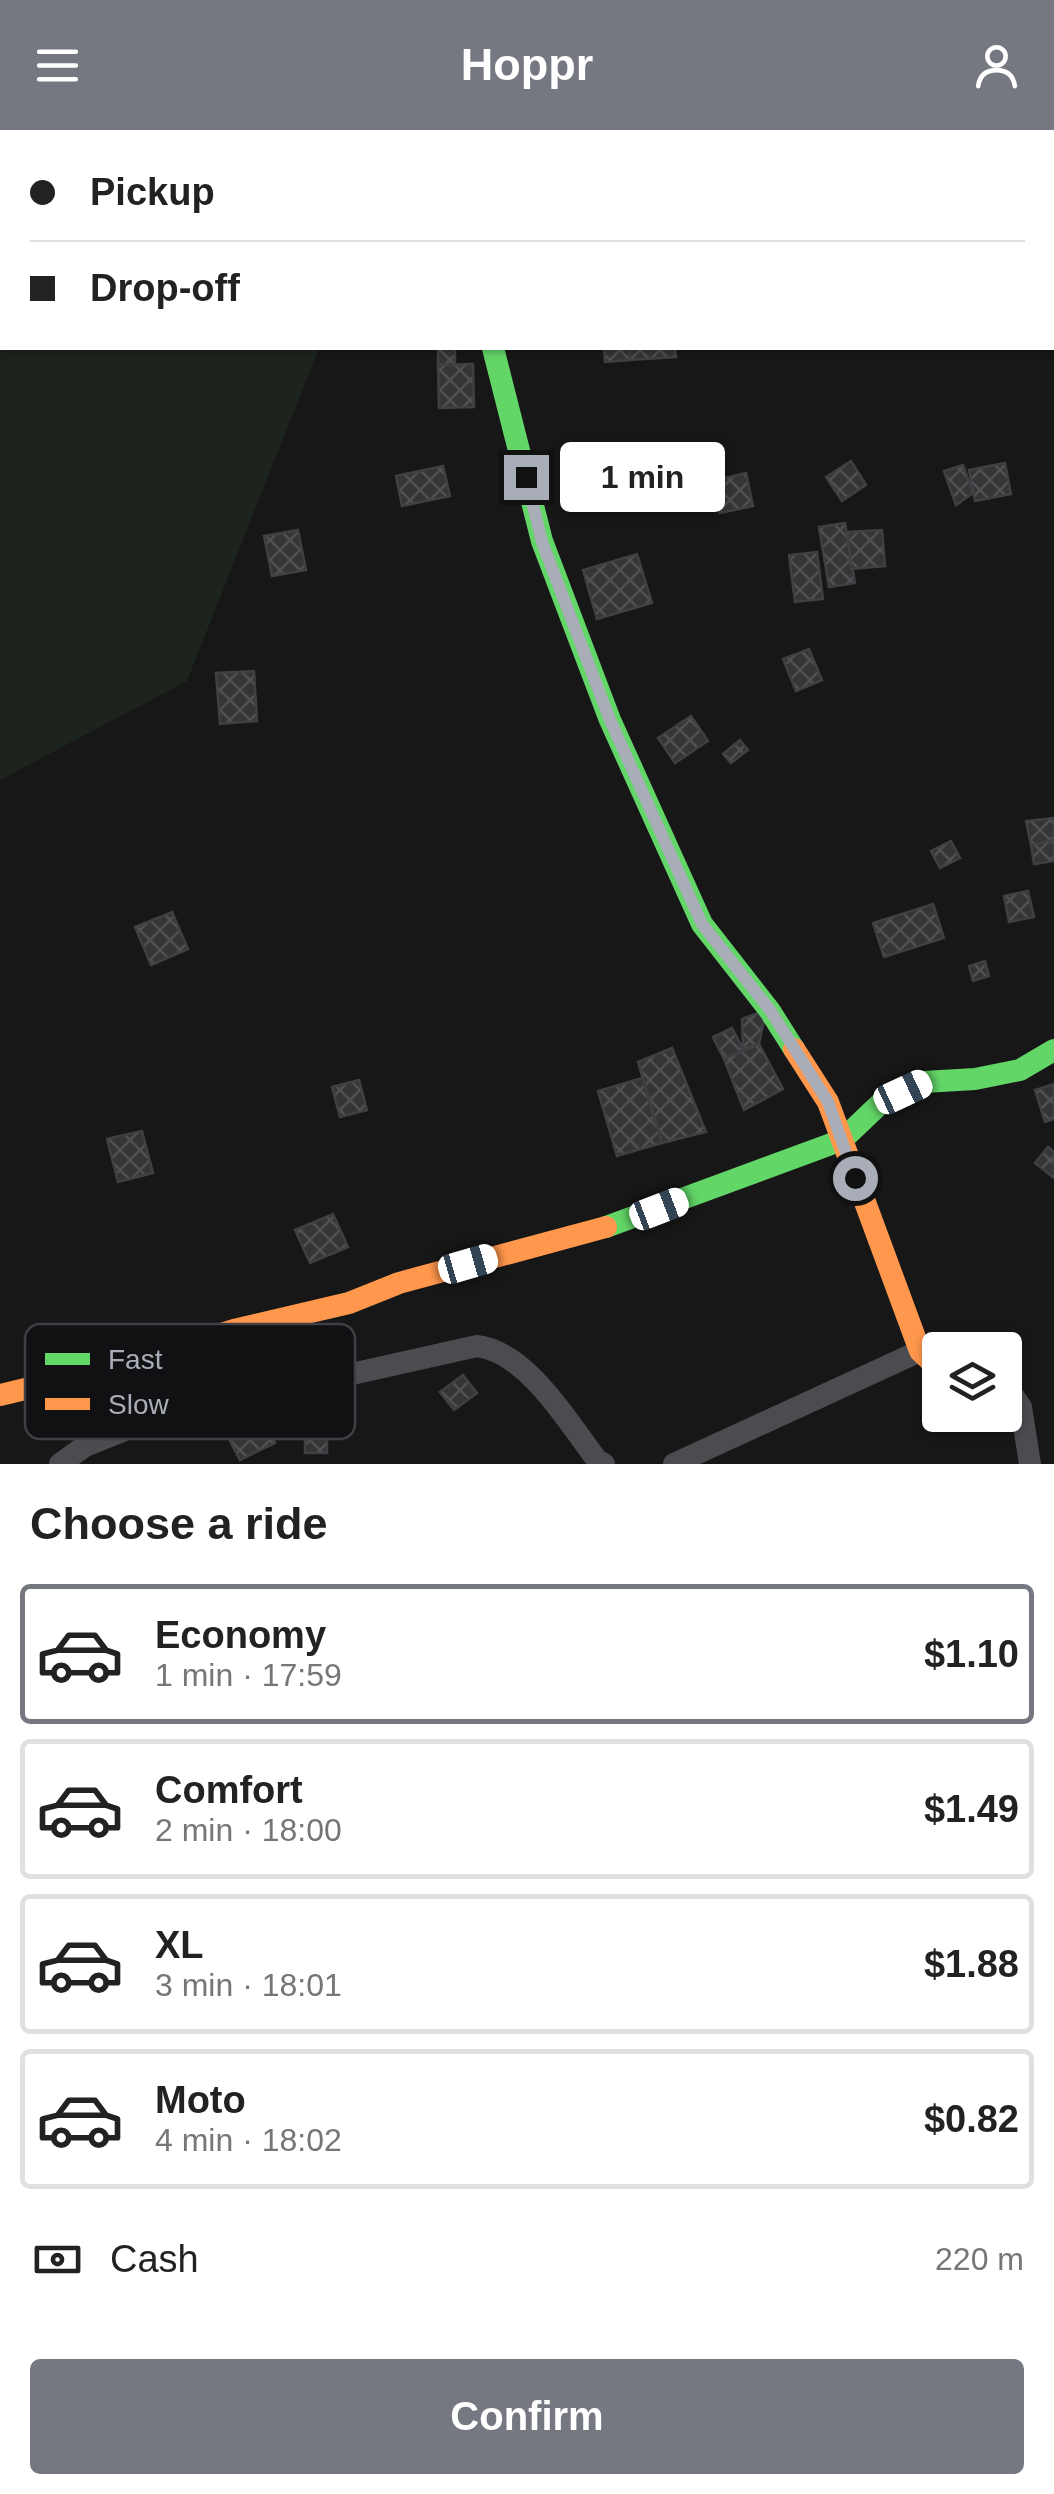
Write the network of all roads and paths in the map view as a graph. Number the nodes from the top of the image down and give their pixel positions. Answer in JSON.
{"nodes":[{"id":1,"x":494,"y":350,"type":"edge"},
{"id":2,"x":1054,"y":1050,"type":"edge"},
{"id":3,"x":842,"y":1140,"type":"junction"},
{"id":4,"x":260,"y":1324,"type":"edge"},
{"id":5,"x":920,"y":1351,"type":"joint"},
{"id":6,"x":355,"y":1373,"type":"edge"},
{"id":7,"x":25,"y":1390,"type":"edge"},
{"id":8,"x":0,"y":1396,"type":"edge"},
{"id":9,"x":1022,"y":1407,"type":"edge"},
{"id":10,"x":102,"y":1439,"type":"edge"},
{"id":11,"x":60,"y":1464,"type":"edge"},
{"id":12,"x":604,"y":1464,"type":"edge"},
{"id":13,"x":674,"y":1464,"type":"edge"},
{"id":14,"x":1030,"y":1464,"type":"edge"}],
"edges":[{"from":1,"to":3,"type":"street"},
{"from":2,"to":3,"type":"street"},
{"from":3,"to":4,"type":"street"},
{"from":3,"to":5,"type":"street"},
{"from":5,"to":13,"type":"street"},
{"from":6,"to":12,"type":"street"},
{"from":7,"to":8,"type":"street"},
{"from":9,"to":14,"type":"street"},
{"from":10,"to":11,"type":"street"}]}
